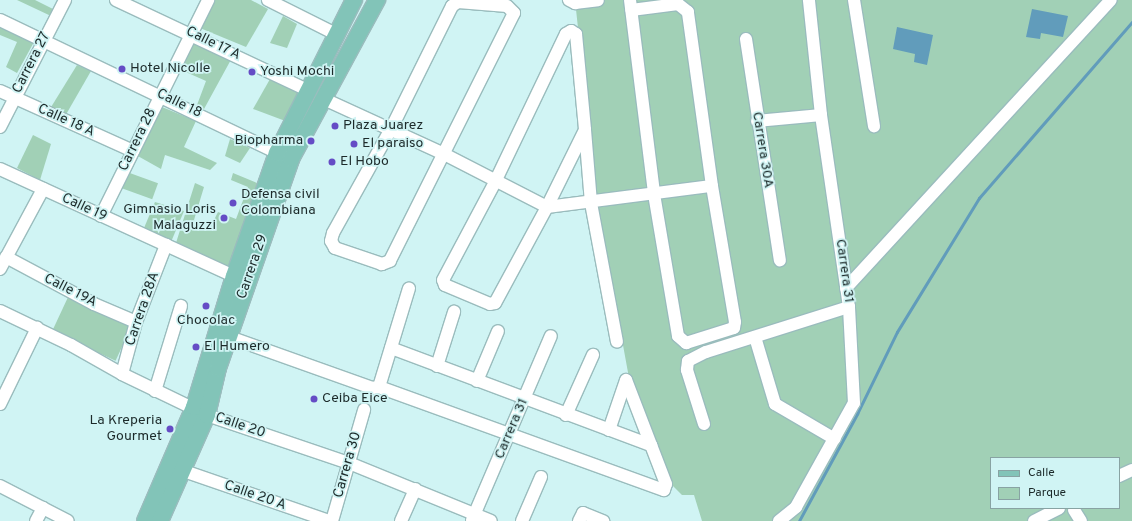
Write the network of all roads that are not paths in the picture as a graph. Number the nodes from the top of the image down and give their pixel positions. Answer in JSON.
{"nodes":[{"id":1,"x":65,"y":0,"type":"edge"},
{"id":2,"x":116,"y":0,"type":"edge"},
{"id":3,"x":208,"y":0,"type":"edge"},
{"id":4,"x":268,"y":0,"type":"edge"},
{"id":5,"x":354,"y":0,"type":"edge"},
{"id":6,"x":377,"y":0,"type":"edge"},
{"id":7,"x":598,"y":0,"type":"edge"},
{"id":8,"x":809,"y":0,"type":"edge"},
{"id":9,"x":854,"y":0,"type":"edge"},
{"id":10,"x":1111,"y":0,"type":"edge"},
{"id":11,"x":573,"y":1,"type":"edge"},
{"id":12,"x":631,"y":5,"type":"edge"},
{"id":13,"x":0,"y":20,"type":"edge"},
{"id":14,"x":191,"y":34,"type":"junction"},
{"id":15,"x":336,"y":34,"type":"junction"},
{"id":16,"x":44,"y":40,"type":"junction"},
{"id":17,"x":746,"y":40,"type":"dead end"},
{"id":18,"x":0,"y":91,"type":"edge"},
{"id":19,"x":309,"y":91,"type":"junction"},
{"id":20,"x":161,"y":95,"type":"junction"},
{"id":21,"x":15,"y":98,"type":"junction"},
{"id":22,"x":324,"y":99,"type":"junction"},
{"id":23,"x":821,"y":115,"type":"junction"},
{"id":24,"x":757,"y":121,"type":"junction"},
{"id":25,"x":874,"y":126,"type":"dead end"},
{"id":26,"x":0,"y":127,"type":"edge"},
{"id":27,"x":391,"y":129,"type":"junction"},
{"id":28,"x":585,"y":130,"type":"junction"},
{"id":29,"x":133,"y":151,"type":"junction"},
{"id":30,"x":444,"y":154,"type":"junction"},
{"id":31,"x":284,"y":156,"type":"junction"},
{"id":32,"x":0,"y":170,"type":"edge"},
{"id":33,"x":495,"y":182,"type":"junction"},
{"id":34,"x":712,"y":186,"type":"junction"},
{"id":35,"x":43,"y":189,"type":"junction"},
{"id":36,"x":654,"y":194,"type":"junction"},
{"id":37,"x":591,"y":202,"type":"junction"},
{"id":38,"x":547,"y":207,"type":"junction"},
{"id":39,"x":101,"y":216,"type":"junction"},
{"id":40,"x":166,"y":245,"type":"junction"},
{"id":41,"x":6,"y":257,"type":"junction"},
{"id":42,"x":780,"y":260,"type":"dead end"},
{"id":43,"x":0,"y":269,"type":"edge"},
{"id":44,"x":234,"y":276,"type":"junction"},
{"id":45,"x":409,"y":288,"type":"dead end"},
{"id":46,"x":846,"y":288,"type":"junction"},
{"id":47,"x":181,"y":306,"type":"dead end"},
{"id":48,"x":849,"y":307,"type":"junction"},
{"id":49,"x":0,"y":310,"type":"edge"},
{"id":50,"x":454,"y":312,"type":"dead end"},
{"id":51,"x":136,"y":322,"type":"junction"},
{"id":52,"x":38,"y":328,"type":"junction"},
{"id":53,"x":498,"y":331,"type":"dead end"},
{"id":54,"x":551,"y":336,"type":"dead end"},
{"id":55,"x":229,"y":337,"type":"junction"},
{"id":56,"x":755,"y":337,"type":"junction"},
{"id":57,"x":617,"y":342,"type":"dead end"},
{"id":58,"x":391,"y":348,"type":"junction"},
{"id":59,"x":593,"y":355,"type":"dead end"},
{"id":60,"x":437,"y":366,"type":"junction"},
{"id":61,"x":122,"y":374,"type":"junction"},
{"id":62,"x":477,"y":381,"type":"junction"},
{"id":63,"x":4,"y":385,"type":"edge"},
{"id":64,"x":379,"y":388,"type":"junction"},
{"id":65,"x":155,"y":391,"type":"junction"},
{"id":66,"x":525,"y":400,"type":"junction"},
{"id":67,"x":0,"y":404,"type":"edge"},
{"id":68,"x":364,"y":410,"type":"dead end"},
{"id":69,"x":201,"y":411,"type":"junction"},
{"id":70,"x":566,"y":415,"type":"junction"},
{"id":71,"x":704,"y":424,"type":"dead end"},
{"id":72,"x":609,"y":430,"type":"junction"},
{"id":73,"x":509,"y":436,"type":"junction"},
{"id":74,"x":835,"y":439,"type":"junction"},
{"id":75,"x":651,"y":445,"type":"junction"},
{"id":76,"x":349,"y":463,"type":"junction"},
{"id":77,"x":181,"y":470,"type":"junction"},
{"id":78,"x":1132,"y":470,"type":"edge"},
{"id":79,"x":1120,"y":476,"type":"edge"},
{"id":80,"x":541,"y":477,"type":"dead end"},
{"id":81,"x":0,"y":486,"type":"edge"},
{"id":82,"x":415,"y":489,"type":"junction"},
{"id":83,"x":43,"y":508,"type":"junction"},
{"id":84,"x":1057,"y":509,"type":"edge"},
{"id":85,"x":1074,"y":510,"type":"dead end"},
{"id":86,"x":581,"y":517,"type":"edge"},
{"id":87,"x":473,"y":518,"type":"edge"},
{"id":88,"x":782,"y":520,"type":"edge"},
{"id":89,"x":36,"y":521,"type":"edge"},
{"id":90,"x":68,"y":521,"type":"edge"},
{"id":91,"x":145,"y":521,"type":"edge"},
{"id":92,"x":160,"y":521,"type":"edge"},
{"id":93,"x":330,"y":521,"type":"edge"},
{"id":94,"x":401,"y":521,"type":"edge"},
{"id":95,"x":490,"y":521,"type":"edge"},
{"id":96,"x":522,"y":521,"type":"edge"},
{"id":97,"x":603,"y":521,"type":"edge"},
{"id":98,"x":1034,"y":521,"type":"edge"},
{"id":99,"x":1081,"y":521,"type":"edge"}],
"edges":[{"from":1,"to":16,"type":"street","name":"Carrera 27"},
{"from":2,"to":14,"type":"street","name":"Calle 17 A"},
{"from":3,"to":14,"type":"street","name":"Carrera 28"},
{"from":4,"to":15,"type":"street"},
{"from":5,"to":15,"type":"main road","name":"Carrera 29"},
{"from":6,"to":22,"type":"main road","name":"Carrera 29"},
{"from":7,"to":11,"type":"street"},
{"from":8,"to":23,"type":"street","name":"Carrera 31"},
{"from":9,"to":25,"type":"street"},
{"from":10,"to":46,"type":"street"},
{"from":12,"to":34,"type":"street"},
{"from":12,"to":36,"type":"street"},
{"from":13,"to":16,"type":"street","name":"Calle 18"},
{"from":14,"to":19,"type":"street","name":"Calle 17 A"},
{"from":14,"to":20,"type":"street","name":"Carrera 28"},
{"from":15,"to":19,"type":"main road","name":"Carrera 29"},
{"from":16,"to":20,"type":"street","name":"Calle 18"},
{"from":16,"to":21,"type":"street","name":"Carrera 27"},
{"from":17,"to":24,"type":"street","name":"Carrera 30A"},
{"from":18,"to":21,"type":"street","name":"Calle 18 A"},
{"from":19,"to":31,"type":"main road","name":"Carrera 29"},
{"from":20,"to":29,"type":"street","name":"Carrera 28"},
{"from":20,"to":31,"type":"street","name":"Calle 18"},
{"from":21,"to":26,"type":"street","name":"Carrera 27"},
{"from":21,"to":29,"type":"street","name":"Calle 18 A"},
{"from":22,"to":27,"type":"street"},
{"from":22,"to":31,"type":"main road","name":"Carrera 29"},
{"from":23,"to":24,"type":"street"},
{"from":23,"to":46,"type":"street","name":"Carrera 31"},
{"from":24,"to":42,"type":"street","name":"Carrera 30A"},
{"from":27,"to":30,"type":"street"},
{"from":27,"to":30,"type":"street"},
{"from":27,"to":30,"type":"street"},
{"from":28,"to":33,"type":"street"},
{"from":28,"to":37,"type":"street"},
{"from":28,"to":38,"type":"street"},
{"from":29,"to":39,"type":"street","name":"Carrera 28"},
{"from":30,"to":33,"type":"street"},
{"from":31,"to":44,"type":"main road","name":"Carrera 29"},
{"from":31,"to":55,"type":"main road","name":"Carrera 29"},
{"from":32,"to":35,"type":"street","name":"Calle 19"},
{"from":33,"to":38,"type":"street"},
{"from":33,"to":38,"type":"street"},
{"from":34,"to":36,"type":"street"},
{"from":34,"to":36,"type":"street"},
{"from":35,"to":39,"type":"street","name":"Calle 19"},
{"from":35,"to":41,"type":"street"},
{"from":36,"to":37,"type":"street"},
{"from":37,"to":38,"type":"street"},
{"from":37,"to":57,"type":"street"},
{"from":39,"to":40,"type":"street","name":"Calle 19"},
{"from":40,"to":44,"type":"street","name":"Calle 19"},
{"from":40,"to":51,"type":"street","name":"Carrera 28A"},
{"from":41,"to":43,"type":"street"},
{"from":41,"to":51,"type":"street","name":"Calle 19A"},
{"from":44,"to":69,"type":"main road","name":"Carrera 29"},
{"from":45,"to":58,"type":"street"},
{"from":46,"to":48,"type":"street","name":"Carrera 31"},
{"from":47,"to":65,"type":"street"},
{"from":48,"to":56,"type":"street"},
{"from":48,"to":74,"type":"street","name":"Carrera 31"},
{"from":49,"to":52,"type":"street","name":"Calle 20"},
{"from":50,"to":60,"type":"street"},
{"from":51,"to":61,"type":"street","name":"Carrera 28A"},
{"from":52,"to":61,"type":"street","name":"Calle 20"},
{"from":52,"to":63,"type":"street"},
{"from":53,"to":62,"type":"street"},
{"from":54,"to":66,"type":"street","name":"Carrera 31"},
{"from":55,"to":64,"type":"street"},
{"from":55,"to":69,"type":"main road","name":"Carrera 29"},
{"from":56,"to":71,"type":"street"},
{"from":56,"to":74,"type":"street"},
{"from":58,"to":60,"type":"street"},
{"from":58,"to":64,"type":"street"},
{"from":59,"to":70,"type":"street"},
{"from":60,"to":62,"type":"street"},
{"from":61,"to":65,"type":"street","name":"Calle 20"},
{"from":62,"to":66,"type":"street"},
{"from":63,"to":67,"type":"street"},
{"from":64,"to":73,"type":"street"},
{"from":65,"to":69,"type":"street","name":"Calle 20"},
{"from":66,"to":70,"type":"street"},
{"from":66,"to":73,"type":"street","name":"Carrera 31"},
{"from":68,"to":76,"type":"street","name":"Carrera 30"},
{"from":69,"to":76,"type":"street","name":"Calle 20"},
{"from":69,"to":77,"type":"main road","name":"Carrera 29"},
{"from":69,"to":91,"type":"main road","name":"Carrera 29"},
{"from":70,"to":72,"type":"street"},
{"from":72,"to":75,"type":"street"},
{"from":72,"to":75,"type":"street"},
{"from":73,"to":75,"type":"street"},
{"from":73,"to":87,"type":"street","name":"Carrera 31"},
{"from":74,"to":88,"type":"street","name":"Carrera 31"},
{"from":76,"to":82,"type":"street","name":"Calle 20"},
{"from":76,"to":93,"type":"street","name":"Carrera 30"},
{"from":77,"to":92,"type":"main road","name":"Carrera 29"},
{"from":77,"to":93,"type":"street","name":"Calle 20 A"},
{"from":78,"to":79,"type":"street"},
{"from":80,"to":96,"type":"street"},
{"from":81,"to":83,"type":"street"},
{"from":82,"to":87,"type":"street","name":"Calle 20"},
{"from":82,"to":94,"type":"street"},
{"from":83,"to":89,"type":"street"},
{"from":83,"to":90,"type":"street"},
{"from":84,"to":98,"type":"street"},
{"from":85,"to":99,"type":"street"},
{"from":86,"to":97,"type":"street"},
{"from":87,"to":95,"type":"street","name":"Calle 20"}]}
